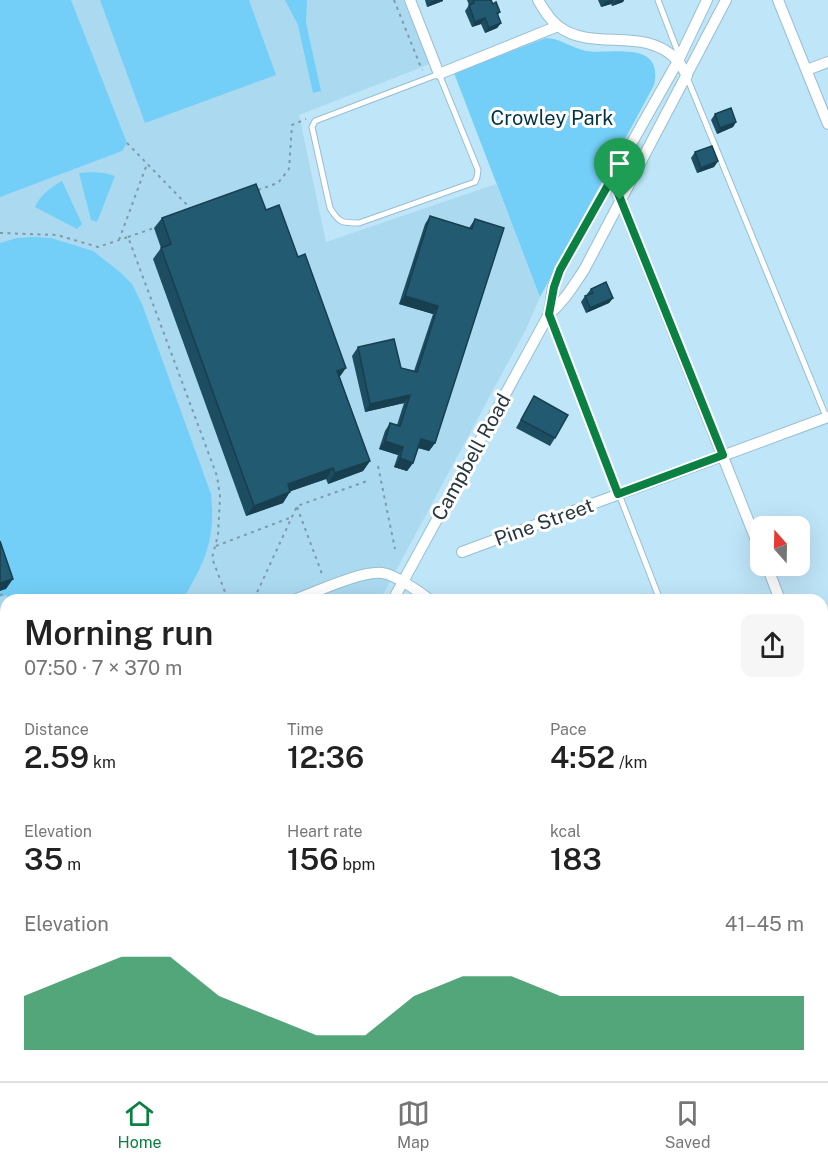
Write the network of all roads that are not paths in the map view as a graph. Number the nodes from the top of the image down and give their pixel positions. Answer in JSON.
{"nodes":[{"id":1,"x":410,"y":0,"type":"edge"},
{"id":2,"x":538,"y":0,"type":"edge"},
{"id":3,"x":658,"y":0,"type":"edge"},
{"id":4,"x":707,"y":0,"type":"edge"},
{"id":5,"x":726,"y":0,"type":"edge"},
{"id":6,"x":778,"y":0,"type":"edge"},
{"id":7,"x":558,"y":26,"type":"junction"},
{"id":8,"x":679,"y":59,"type":"junction"},
{"id":9,"x":828,"y":62,"type":"edge"},
{"id":10,"x":807,"y":70,"type":"junction"},
{"id":11,"x":439,"y":74,"type":"junction"},
{"id":12,"x":687,"y":76,"type":"junction"},
{"id":13,"x":828,"y":124,"type":"edge"},
{"id":14,"x":612,"y":178,"type":"junction"},
{"id":15,"x":620,"y":200,"type":"junction"},
{"id":16,"x":549,"y":314,"type":"junction"},
{"id":17,"x":828,"y":418,"type":"edge"},
{"id":18,"x":723,"y":455,"type":"junction"},
{"id":19,"x":618,"y":494,"type":"junction"},
{"id":20,"x":750,"y":524,"type":"edge"},
{"id":21,"x":462,"y":552,"type":"dead end"},
{"id":22,"x":770,"y":576,"type":"edge"},
{"id":23,"x":403,"y":582,"type":"junction"},
{"id":24,"x":310,"y":594,"type":"edge"},
{"id":25,"x":396,"y":594,"type":"edge"},
{"id":26,"x":421,"y":594,"type":"edge"},
{"id":27,"x":658,"y":594,"type":"edge"},
{"id":28,"x":778,"y":594,"type":"edge"}],
"edges":[{"from":1,"to":11,"type":"street"},
{"from":2,"to":7,"type":"street"},
{"from":3,"to":8,"type":"lane"},
{"from":4,"to":8,"type":"street","name":"Campbell Road"},
{"from":5,"to":12,"type":"street","name":"Campbell Road"},
{"from":6,"to":10,"type":"street"},
{"from":7,"to":8,"type":"street"},
{"from":7,"to":11,"type":"street"},
{"from":8,"to":12,"type":"street"},
{"from":8,"to":14,"type":"street","name":"Campbell Road"},
{"from":9,"to":10,"type":"street"},
{"from":10,"to":13,"type":"street"},
{"from":11,"to":11,"type":"lane"},
{"from":12,"to":15,"type":"street","name":"Campbell Road"},
{"from":12,"to":17,"type":"lane"},
{"from":14,"to":15,"type":"street"},
{"from":14,"to":16,"type":"street","name":"Campbell Road"},
{"from":15,"to":16,"type":"street","name":"Campbell Road"},
{"from":15,"to":18,"type":"street"},
{"from":16,"to":19,"type":"lane"},
{"from":16,"to":23,"type":"street","name":"Campbell Road"},
{"from":17,"to":18,"type":"street","name":"Pine Street"},
{"from":18,"to":19,"type":"street","name":"Pine Street"},
{"from":18,"to":20,"type":"street"},
{"from":19,"to":21,"type":"street","name":"Pine Street"},
{"from":19,"to":27,"type":"lane"},
{"from":22,"to":28,"type":"street"},
{"from":23,"to":24,"type":"street"},
{"from":23,"to":25,"type":"street","name":"Campbell Road"},
{"from":23,"to":26,"type":"street"}]}
